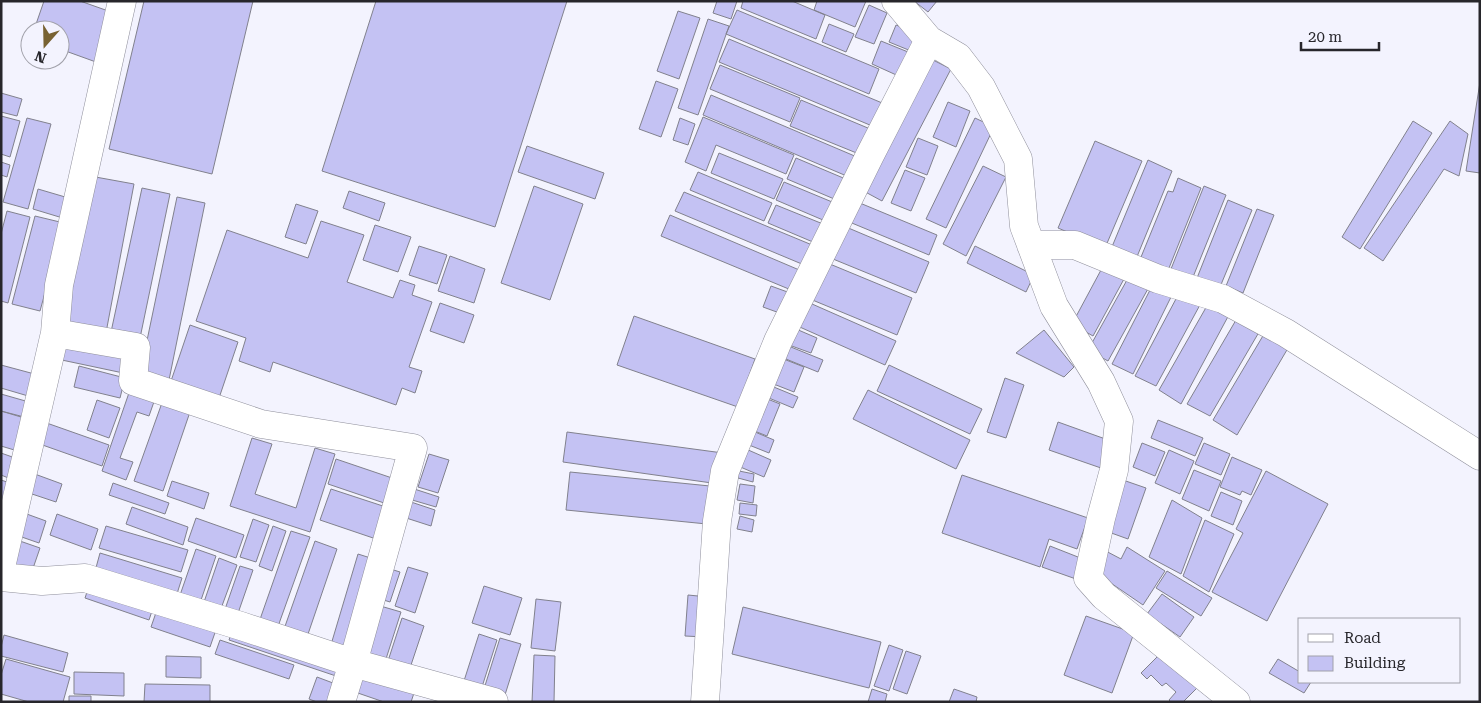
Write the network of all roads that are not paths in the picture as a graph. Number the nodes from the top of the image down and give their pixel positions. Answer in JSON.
{"nodes":[{"id":1,"x":122,"y":1,"type":"edge"},
{"id":2,"x":896,"y":1,"type":"edge"},
{"id":3,"x":929,"y":40,"type":"junction"},
{"id":4,"x":1031,"y":245,"type":"junction"},
{"id":5,"x":55,"y":333,"type":"junction"},
{"id":6,"x":1480,"y":456,"type":"edge"},
{"id":7,"x":1,"y":567,"type":"edge"},
{"id":8,"x":1,"y":578,"type":"edge"},
{"id":9,"x":354,"y":663,"type":"junction"},
{"id":10,"x":340,"y":702,"type":"edge"},
{"id":11,"x":494,"y":702,"type":"edge"},
{"id":12,"x":705,"y":702,"type":"edge"},
{"id":13,"x":1236,"y":702,"type":"edge"}],
"edges":[{"from":1,"to":5,"type":"street"},
{"from":2,"to":3,"type":"street"},
{"from":3,"to":4,"type":"street"},
{"from":3,"to":12,"type":"street"},
{"from":4,"to":6,"type":"street"},
{"from":4,"to":13,"type":"street"},
{"from":5,"to":7,"type":"street"},
{"from":5,"to":9,"type":"street"},
{"from":8,"to":9,"type":"street"},
{"from":9,"to":10,"type":"street"},
{"from":9,"to":11,"type":"street"}]}
